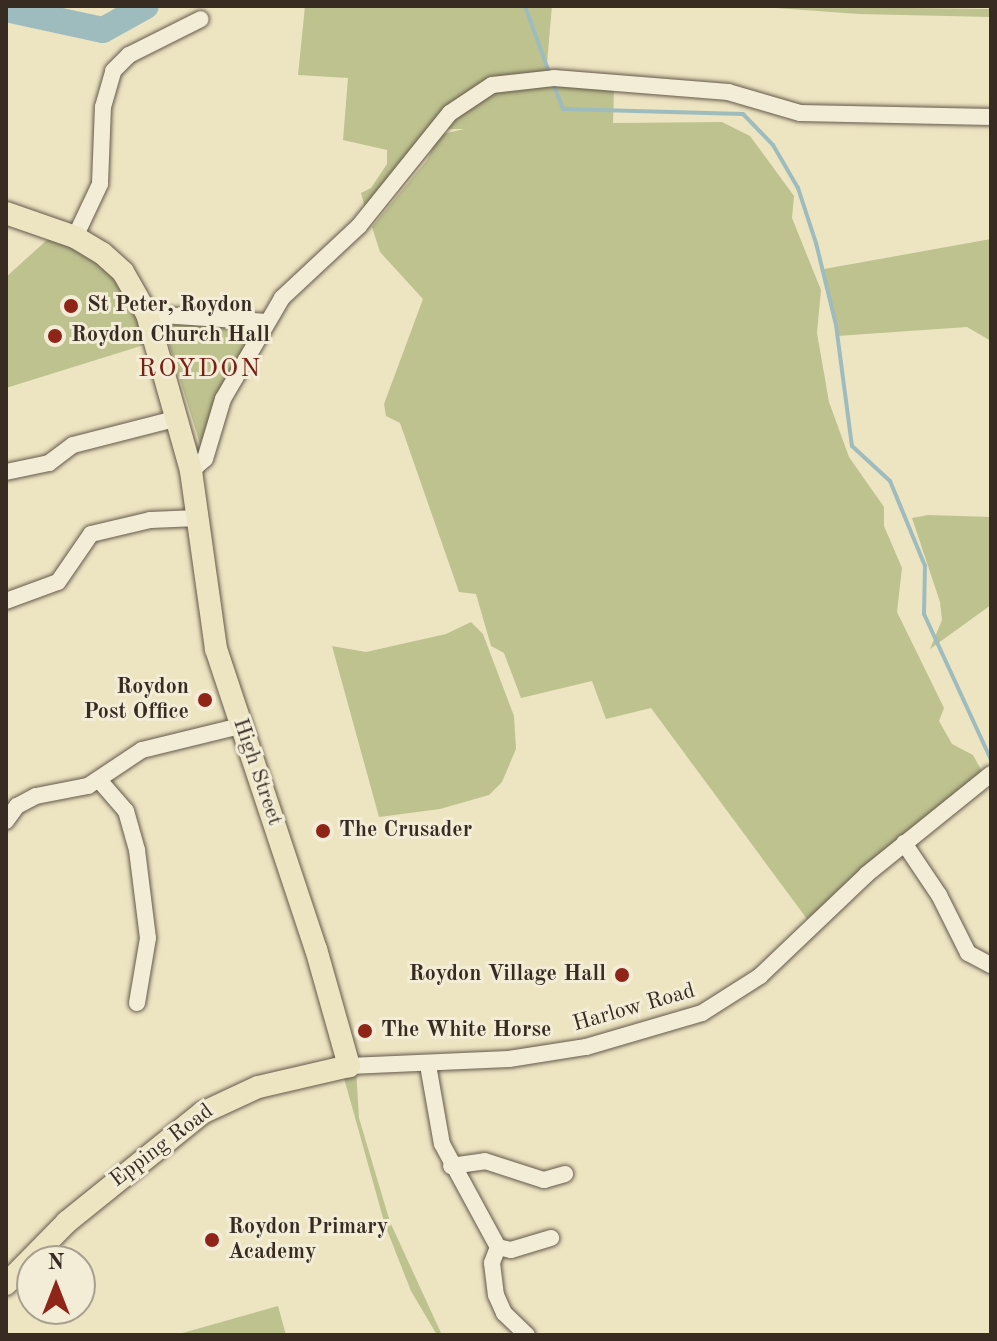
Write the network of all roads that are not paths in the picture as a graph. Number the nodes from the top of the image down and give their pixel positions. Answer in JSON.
{"nodes":[{"id":1,"x":201,"y":19,"type":"dead end"},
{"id":2,"x":991,"y":117,"type":"edge"},
{"id":3,"x":6,"y":213,"type":"edge"},
{"id":4,"x":75,"y":237,"type":"junction"},
{"id":5,"x":147,"y":314,"type":"junction"},
{"id":6,"x":267,"y":322,"type":"junction"},
{"id":7,"x":178,"y":418,"type":"junction"},
{"id":8,"x":191,"y":471,"type":"junction"},
{"id":9,"x":6,"y":472,"type":"edge"},
{"id":10,"x":198,"y":518,"type":"junction"},
{"id":11,"x":6,"y":601,"type":"edge"},
{"id":12,"x":240,"y":726,"type":"junction"},
{"id":13,"x":991,"y":774,"type":"edge"},
{"id":14,"x":99,"y":780,"type":"junction"},
{"id":15,"x":6,"y":821,"type":"edge"},
{"id":16,"x":904,"y":843,"type":"junction"},
{"id":17,"x":991,"y":965,"type":"edge"},
{"id":18,"x":137,"y":1003,"type":"dead end"},
{"id":19,"x":428,"y":1065,"type":"junction"},
{"id":20,"x":349,"y":1066,"type":"junction"},
{"id":21,"x":451,"y":1166,"type":"junction"},
{"id":22,"x":565,"y":1174,"type":"dead end"},
{"id":23,"x":551,"y":1238,"type":"dead end"},
{"id":24,"x":498,"y":1247,"type":"junction"},
{"id":25,"x":6,"y":1284,"type":"edge"},
{"id":26,"x":527,"y":1335,"type":"edge"}],
"edges":[{"from":1,"to":4,"type":"street"},
{"from":2,"to":6,"type":"street"},
{"from":3,"to":4,"type":"main road","name":"High Street"},
{"from":4,"to":5,"type":"main road","name":"High Street"},
{"from":5,"to":6,"type":"street"},
{"from":5,"to":7,"type":"main road","name":"High Street"},
{"from":6,"to":8,"type":"street"},
{"from":7,"to":8,"type":"main road","name":"High Street"},
{"from":7,"to":9,"type":"street"},
{"from":8,"to":10,"type":"main road","name":"High Street"},
{"from":10,"to":11,"type":"street"},
{"from":10,"to":12,"type":"main road","name":"High Street"},
{"from":12,"to":14,"type":"street"},
{"from":12,"to":20,"type":"main road","name":"High Street"},
{"from":13,"to":16,"type":"street","name":"Harlow Road"},
{"from":14,"to":15,"type":"street"},
{"from":14,"to":18,"type":"street"},
{"from":16,"to":17,"type":"street"},
{"from":16,"to":19,"type":"street","name":"Harlow Road"},
{"from":19,"to":20,"type":"street","name":"Harlow Road"},
{"from":19,"to":21,"type":"street"},
{"from":20,"to":25,"type":"main road","name":"Epping Road"},
{"from":21,"to":22,"type":"street"},
{"from":21,"to":24,"type":"street"},
{"from":23,"to":24,"type":"street"},
{"from":24,"to":26,"type":"street"}]}
